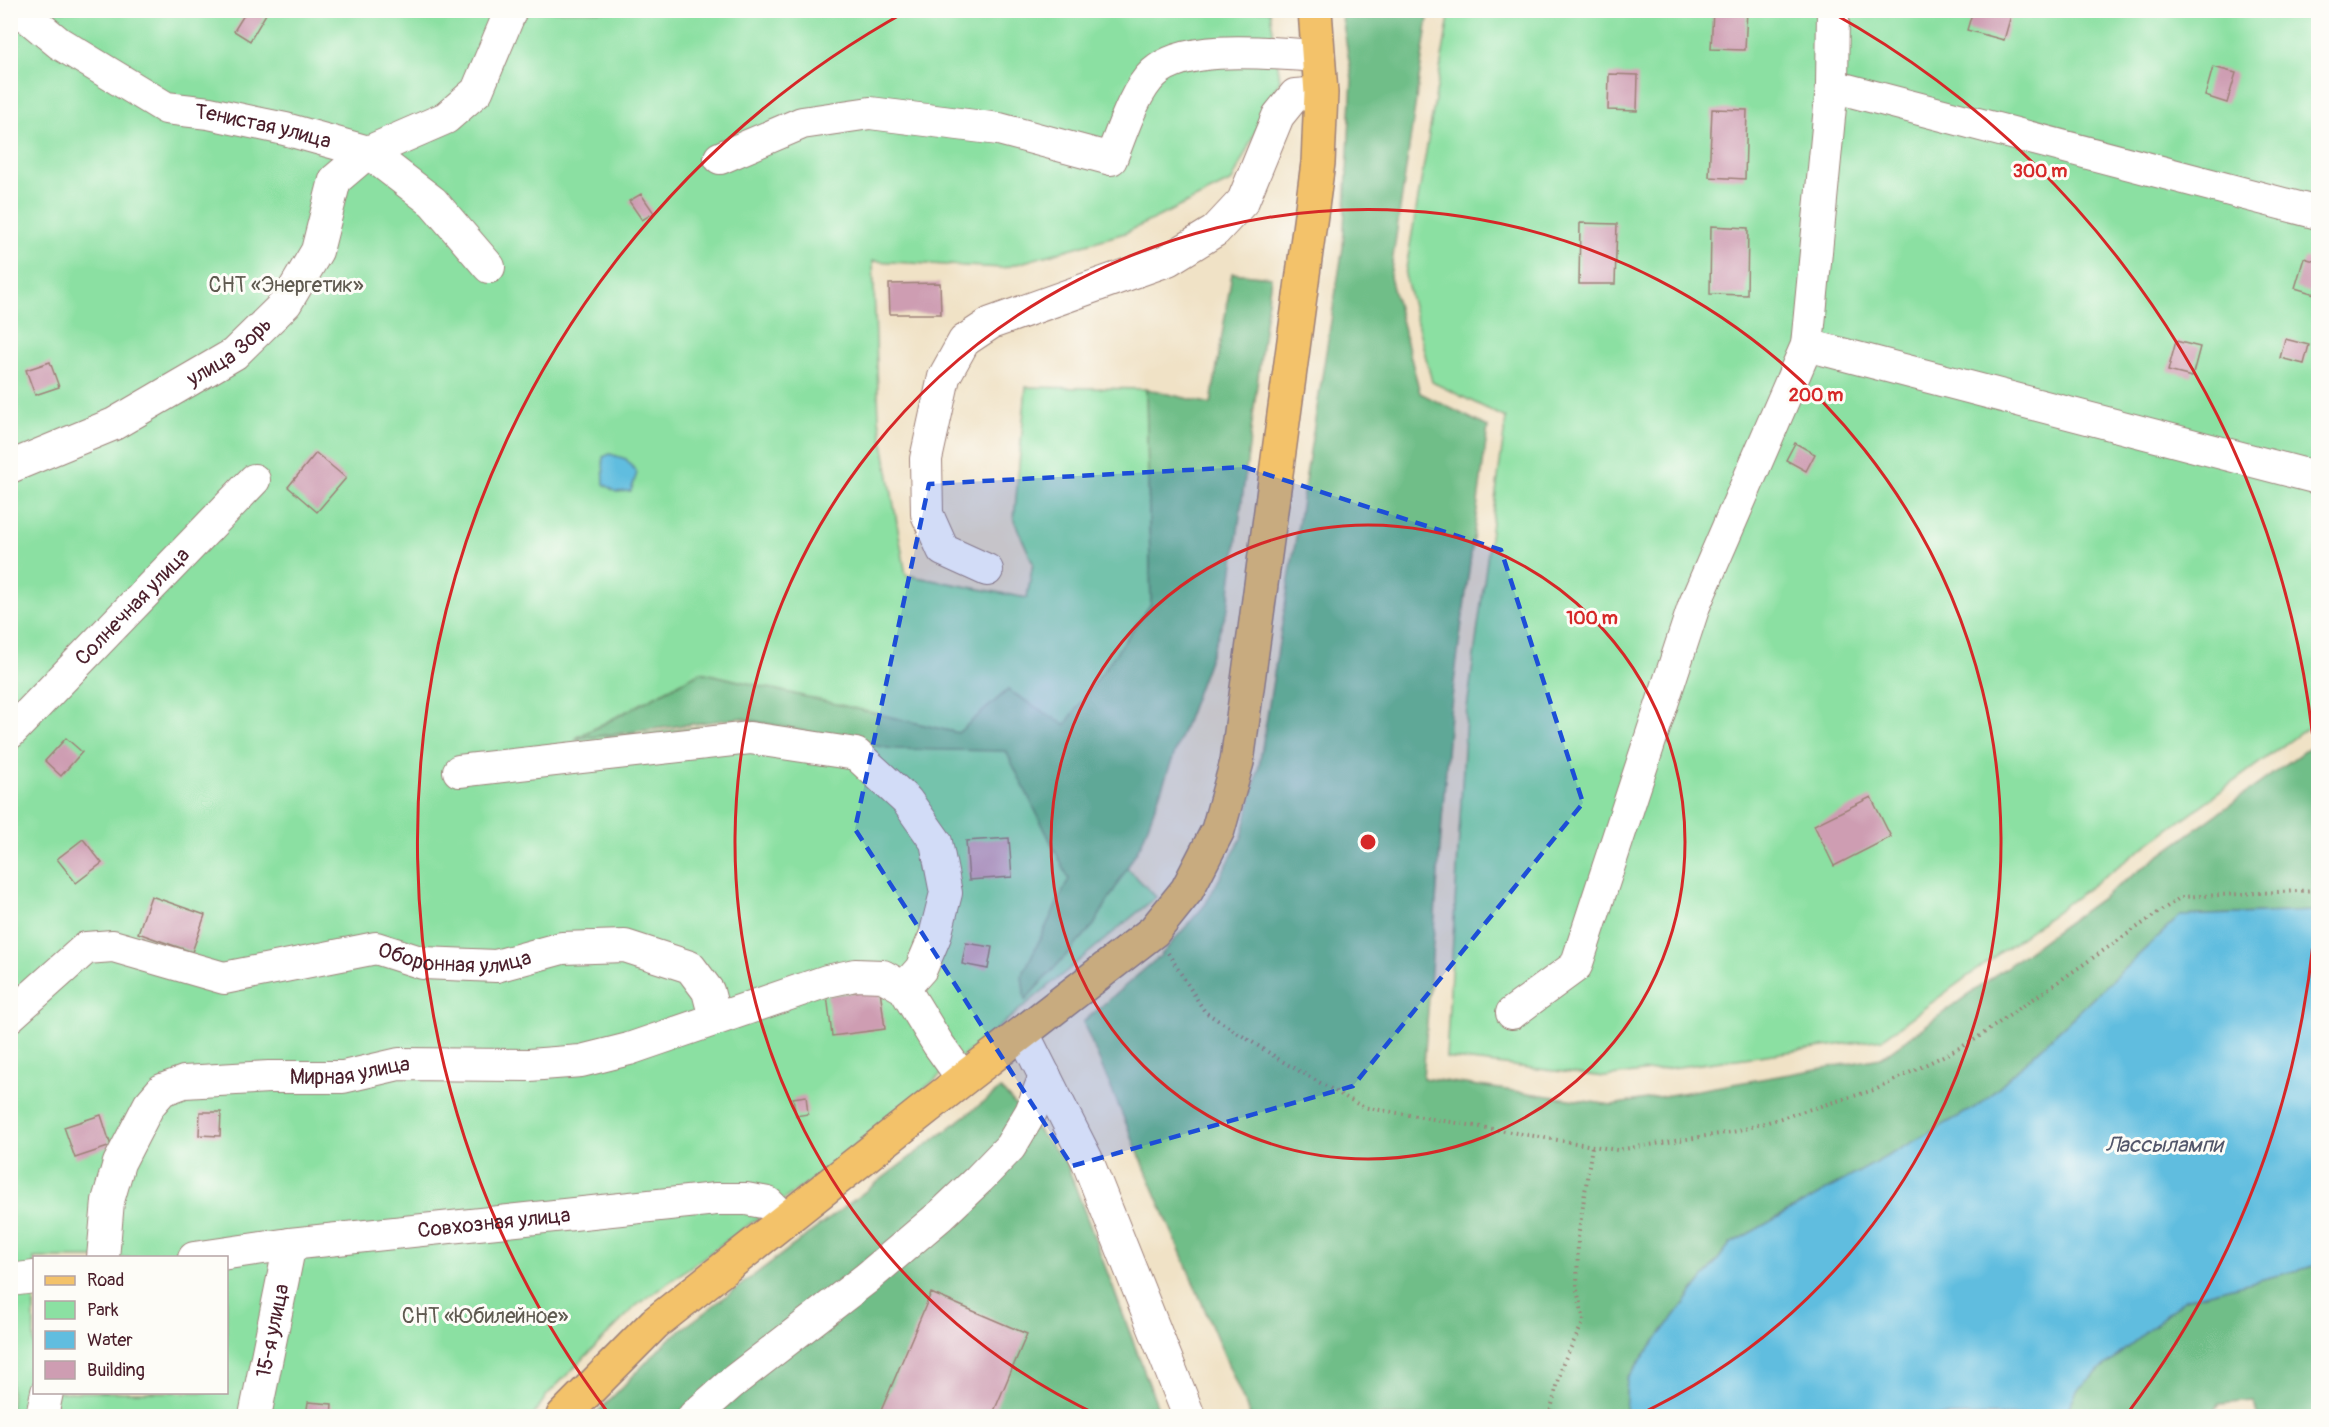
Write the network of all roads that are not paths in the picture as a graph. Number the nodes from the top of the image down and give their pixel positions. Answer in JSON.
{"nodes":[{"id":1,"x":19,"y":10,"type":"edge"},
{"id":2,"x":511,"y":10,"type":"edge"},
{"id":3,"x":1315,"y":10,"type":"edge"},
{"id":4,"x":1833,"y":10,"type":"edge"},
{"id":5,"x":1319,"y":56,"type":"junction"},
{"id":6,"x":1832,"y":86,"type":"junction"},
{"id":7,"x":1321,"y":93,"type":"junction"},
{"id":8,"x":368,"y":152,"type":"junction"},
{"id":9,"x":720,"y":158,"type":"dead end"},
{"id":10,"x":2319,"y":213,"type":"edge"},
{"id":11,"x":489,"y":267,"type":"dead end"},
{"id":12,"x":1807,"y":345,"type":"junction"},
{"id":13,"x":10,"y":466,"type":"edge"},
{"id":14,"x":2319,"y":478,"type":"edge"},
{"id":15,"x":254,"y":480,"type":"dead end"},
{"id":16,"x":987,"y":570,"type":"dead end"},
{"id":17,"x":10,"y":733,"type":"edge"},
{"id":18,"x":459,"y":771,"type":"dead end"},
{"id":19,"x":904,"y":988,"type":"junction"},
{"id":20,"x":1512,"y":1013,"type":"dead end"},
{"id":21,"x":10,"y":1016,"type":"edge"},
{"id":22,"x":715,"y":1018,"type":"junction"},
{"id":23,"x":1023,"y":1034,"type":"junction"},
{"id":24,"x":1045,"y":1076,"type":"junction"},
{"id":25,"x":963,"y":1079,"type":"junction"},
{"id":26,"x":785,"y":1220,"type":"junction"},
{"id":27,"x":290,"y":1244,"type":"junction"},
{"id":28,"x":103,"y":1256,"type":"edge"},
{"id":29,"x":201,"y":1256,"type":"edge"},
{"id":30,"x":33,"y":1277,"type":"edge"},
{"id":31,"x":10,"y":1280,"type":"edge"},
{"id":32,"x":47,"y":1394,"type":"edge"},
{"id":33,"x":42,"y":1416,"type":"edge"},
{"id":34,"x":255,"y":1416,"type":"edge"},
{"id":35,"x":563,"y":1416,"type":"edge"},
{"id":36,"x":694,"y":1416,"type":"edge"},
{"id":37,"x":1189,"y":1416,"type":"edge"}],
"edges":[{"from":1,"to":8,"type":"street","name":"Тенистая улица"},
{"from":2,"to":8,"type":"street","name":"улица Зорь"},
{"from":3,"to":5,"type":"main road"},
{"from":4,"to":6,"type":"street"},
{"from":5,"to":7,"type":"main road"},
{"from":5,"to":9,"type":"street"},
{"from":6,"to":10,"type":"street"},
{"from":6,"to":12,"type":"street"},
{"from":7,"to":16,"type":"street"},
{"from":7,"to":23,"type":"main road"},
{"from":8,"to":11,"type":"street","name":"Тенистая улица"},
{"from":8,"to":13,"type":"street","name":"улица Зорь"},
{"from":12,"to":14,"type":"street"},
{"from":12,"to":20,"type":"street"},
{"from":15,"to":17,"type":"street","name":"Солнечная улица"},
{"from":18,"to":19,"type":"street"},
{"from":19,"to":22,"type":"street","name":"Мирная улица"},
{"from":19,"to":25,"type":"street"},
{"from":21,"to":22,"type":"street","name":"Оборонная улица"},
{"from":22,"to":28,"type":"street","name":"Мирная улица"},
{"from":23,"to":24,"type":"street"},
{"from":23,"to":25,"type":"main road"},
{"from":24,"to":36,"type":"street"},
{"from":24,"to":37,"type":"street"},
{"from":25,"to":26,"type":"main road"},
{"from":26,"to":27,"type":"street","name":"Совхозная улица"},
{"from":26,"to":35,"type":"main road"},
{"from":27,"to":29,"type":"street","name":"Совхозная улица"},
{"from":27,"to":34,"type":"street","name":"15-я улица"},
{"from":30,"to":31,"type":"street"},
{"from":32,"to":33,"type":"street"}]}
